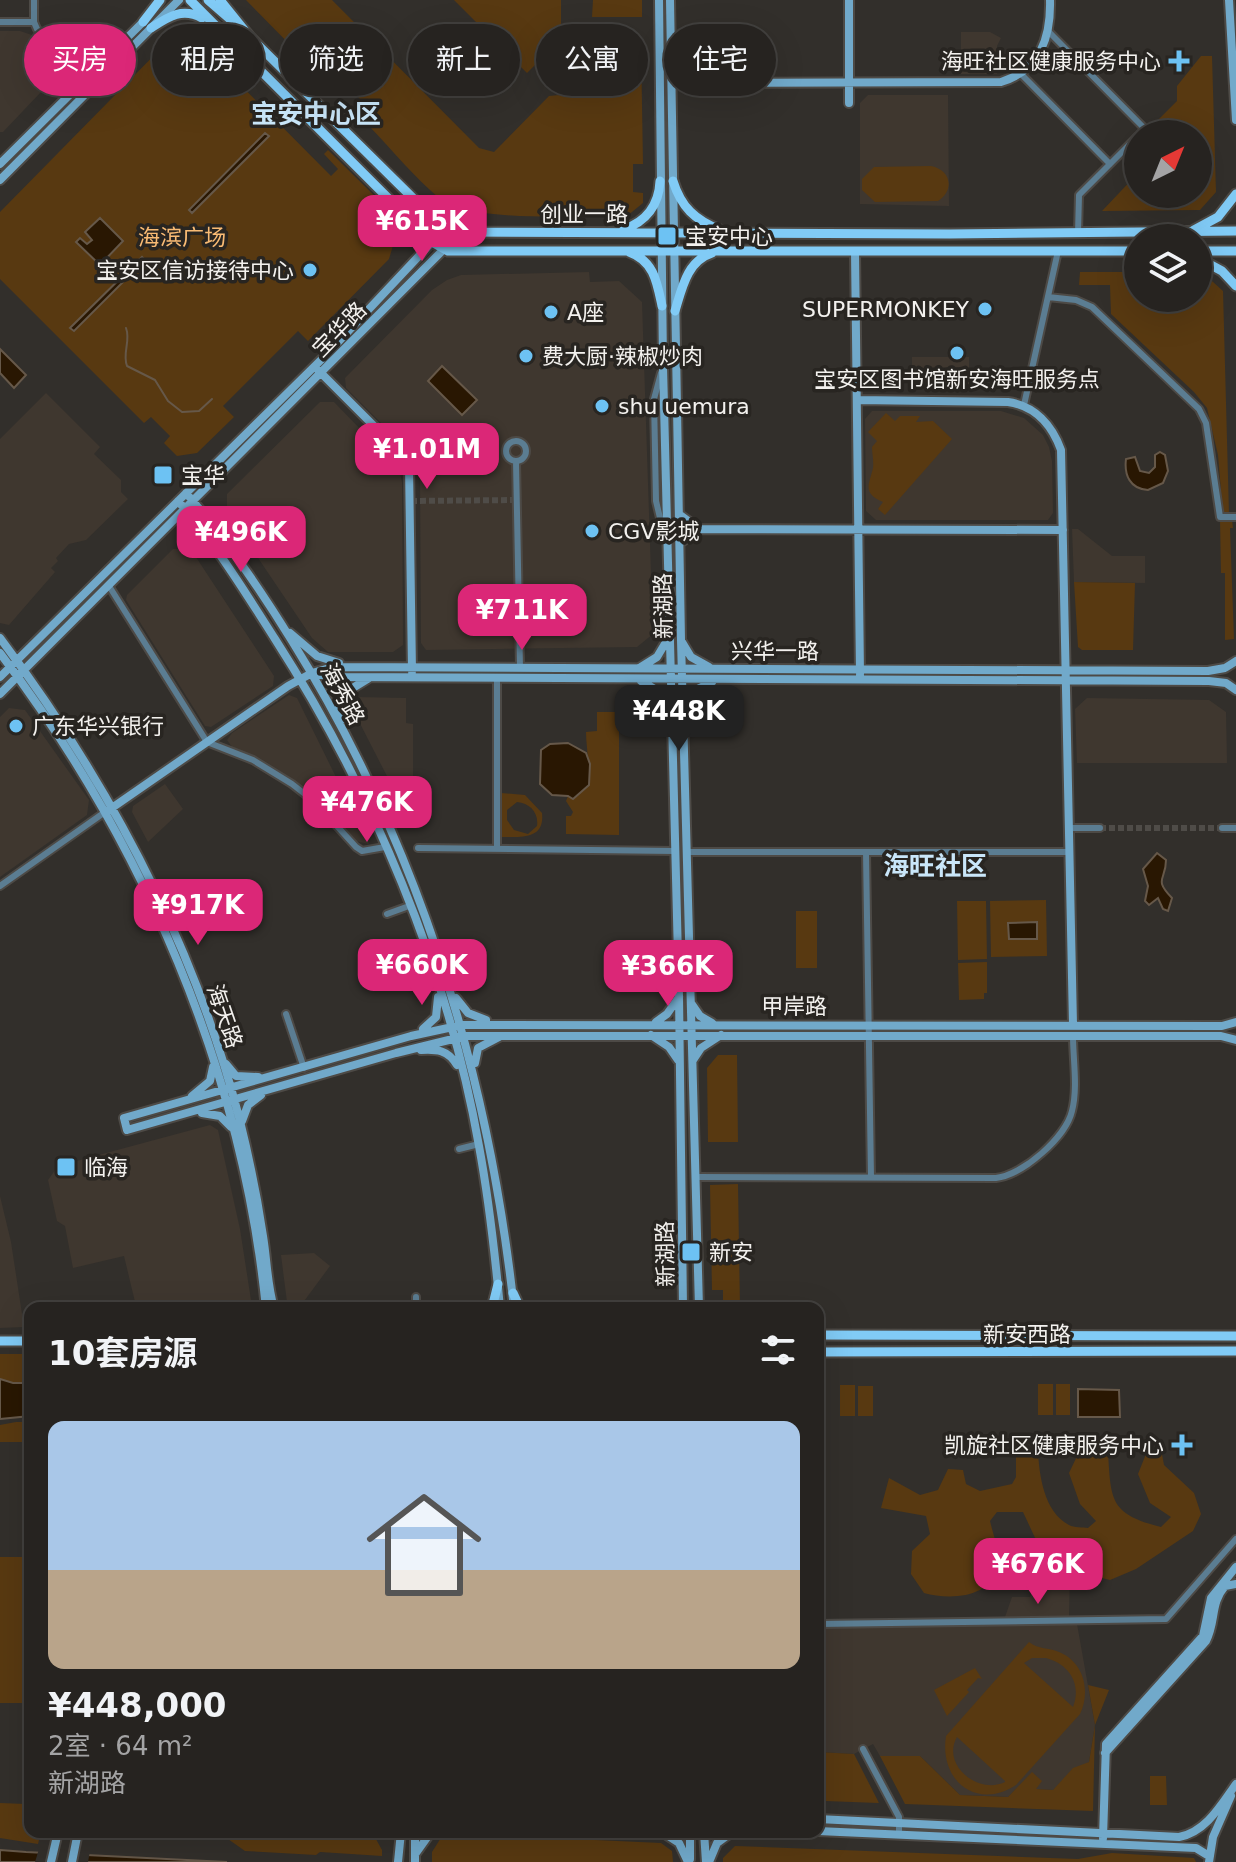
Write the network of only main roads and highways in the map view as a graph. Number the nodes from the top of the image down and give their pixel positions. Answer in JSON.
{"nodes":[{"id":1,"x":160,"y":0,"type":"edge"},
{"id":2,"x":166,"y":0,"type":"edge"},
{"id":3,"x":179,"y":0,"type":"edge"},
{"id":4,"x":190,"y":0,"type":"edge"},
{"id":5,"x":208,"y":0,"type":"edge"},
{"id":6,"x":220,"y":0,"type":"edge"},
{"id":7,"x":659,"y":0,"type":"edge"},
{"id":8,"x":670,"y":0,"type":"edge"},
{"id":9,"x":849,"y":0,"type":"edge"},
{"id":10,"x":1050,"y":0,"type":"edge"},
{"id":11,"x":1229,"y":0,"type":"edge"},
{"id":12,"x":211,"y":24,"type":"edge"},
{"id":13,"x":213,"y":24,"type":"edge"},
{"id":14,"x":235,"y":24,"type":"edge"},
{"id":15,"x":239,"y":24,"type":"edge"},
{"id":16,"x":671,"y":24,"type":"edge"},
{"id":17,"x":147,"y":25,"type":"junction"},
{"id":18,"x":264,"y":51,"type":"edge"},
{"id":19,"x":264,"y":75,"type":"edge"},
{"id":20,"x":776,"y":83,"type":"edge"},
{"id":21,"x":849,"y":83,"type":"junction"},
{"id":22,"x":672,"y":96,"type":"edge"},
{"id":23,"x":849,"y":103,"type":"dead end"},
{"id":24,"x":1236,"y":120,"type":"edge"},
{"id":25,"x":0,"y":164,"type":"edge"},
{"id":26,"x":0,"y":180,"type":"edge"},
{"id":27,"x":660,"y":181,"type":"junction"},
{"id":28,"x":673,"y":181,"type":"junction"},
{"id":29,"x":1236,"y":194,"type":"edge"},
{"id":30,"x":1204,"y":224,"type":"edge"},
{"id":31,"x":451,"y":230,"type":"junction"},
{"id":32,"x":1236,"y":231,"type":"edge"},
{"id":33,"x":613,"y":232,"type":"junction"},
{"id":34,"x":662,"y":232,"type":"junction"},
{"id":35,"x":674,"y":232,"type":"junction"},
{"id":36,"x":1212,"y":232,"type":"edge"},
{"id":37,"x":727,"y":233,"type":"junction"},
{"id":38,"x":798,"y":233,"type":"junction"},
{"id":39,"x":1124,"y":233,"type":"edge"},
{"id":40,"x":432,"y":242,"type":"junction"},
{"id":41,"x":444,"y":249,"type":"junction"},
{"id":42,"x":617,"y":250,"type":"junction"},
{"id":43,"x":662,"y":250,"type":"junction"},
{"id":44,"x":674,"y":250,"type":"junction"},
{"id":45,"x":723,"y":251,"type":"junction"},
{"id":46,"x":800,"y":251,"type":"junction"},
{"id":47,"x":855,"y":251,"type":"junction"},
{"id":48,"x":1124,"y":251,"type":"edge"},
{"id":49,"x":1212,"y":251,"type":"edge"},
{"id":50,"x":1236,"y":251,"type":"edge"},
{"id":51,"x":1212,"y":266,"type":"edge"},
{"id":52,"x":401,"y":274,"type":"junction"},
{"id":53,"x":410,"y":283,"type":"junction"},
{"id":54,"x":1236,"y":286,"type":"edge"},
{"id":55,"x":662,"y":306,"type":"junction"},
{"id":56,"x":675,"y":311,"type":"junction"},
{"id":57,"x":318,"y":370,"type":"junction"},
{"id":58,"x":857,"y":400,"type":"junction"},
{"id":59,"x":229,"y":451,"type":"junction"},
{"id":60,"x":236,"y":458,"type":"junction"},
{"id":61,"x":186,"y":493,"type":"junction"},
{"id":62,"x":178,"y":501,"type":"junction"},
{"id":63,"x":193,"y":501,"type":"junction"},
{"id":64,"x":185,"y":509,"type":"junction"},
{"id":65,"x":680,"y":515,"type":"junction"},
{"id":66,"x":699,"y":529,"type":"junction"},
{"id":67,"x":859,"y":530,"type":"junction"},
{"id":68,"x":1063,"y":530,"type":"junction"},
{"id":69,"x":680,"y":543,"type":"junction"},
{"id":70,"x":259,"y":590,"type":"junction"},
{"id":71,"x":248,"y":596,"type":"junction"},
{"id":72,"x":282,"y":626,"type":"junction"},
{"id":73,"x":670,"y":629,"type":"junction"},
{"id":74,"x":0,"y":638,"type":"edge"},
{"id":75,"x":681,"y":640,"type":"junction"},
{"id":76,"x":0,"y":653,"type":"edge"},
{"id":77,"x":1236,"y":661,"type":"edge"},
{"id":78,"x":14,"y":664,"type":"junction"},
{"id":79,"x":363,"y":667,"type":"junction"},
{"id":80,"x":714,"y":668,"type":"junction"},
{"id":81,"x":671,"y":669,"type":"junction"},
{"id":82,"x":682,"y":669,"type":"junction"},
{"id":83,"x":1065,"y":669,"type":"junction"},
{"id":84,"x":412,"y":672,"type":"junction"},
{"id":85,"x":312,"y":673,"type":"junction"},
{"id":86,"x":21,"y":674,"type":"junction"},
{"id":87,"x":602,"y":674,"type":"junction"},
{"id":88,"x":632,"y":674,"type":"junction"},
{"id":89,"x":767,"y":674,"type":"junction"},
{"id":90,"x":860,"y":674,"type":"junction"},
{"id":91,"x":0,"y":677,"type":"edge"},
{"id":92,"x":372,"y":677,"type":"junction"},
{"id":93,"x":725,"y":678,"type":"junction"},
{"id":94,"x":301,"y":679,"type":"junction"},
{"id":95,"x":671,"y":680,"type":"junction"},
{"id":96,"x":682,"y":680,"type":"junction"},
{"id":97,"x":1065,"y":680,"type":"junction"},
{"id":98,"x":1236,"y":690,"type":"edge"},
{"id":99,"x":0,"y":694,"type":"edge"},
{"id":100,"x":683,"y":710,"type":"junction"},
{"id":101,"x":671,"y":716,"type":"junction"},
{"id":102,"x":347,"y":736,"type":"junction"},
{"id":103,"x":673,"y":775,"type":"junction"},
{"id":104,"x":685,"y":775,"type":"junction"},
{"id":105,"x":110,"y":809,"type":"junction"},
{"id":106,"x":678,"y":944,"type":"junction"},
{"id":107,"x":689,"y":944,"type":"junction"},
{"id":108,"x":435,"y":981,"type":"junction"},
{"id":109,"x":450,"y":988,"type":"junction"},
{"id":110,"x":679,"y":996,"type":"junction"},
{"id":111,"x":690,"y":998,"type":"junction"},
{"id":112,"x":1236,"y":1022,"type":"edge"},
{"id":113,"x":502,"y":1023,"type":"junction"},
{"id":114,"x":605,"y":1023,"type":"junction"},
{"id":115,"x":653,"y":1024,"type":"junction"},
{"id":116,"x":680,"y":1024,"type":"junction"},
{"id":117,"x":690,"y":1024,"type":"junction"},
{"id":118,"x":717,"y":1024,"type":"junction"},
{"id":119,"x":462,"y":1025,"type":"junction"},
{"id":120,"x":1073,"y":1025,"type":"junction"},
{"id":121,"x":1121,"y":1025,"type":"junction"},
{"id":122,"x":450,"y":1026,"type":"junction"},
{"id":123,"x":503,"y":1035,"type":"junction"},
{"id":124,"x":606,"y":1035,"type":"junction"},
{"id":125,"x":650,"y":1035,"type":"junction"},
{"id":126,"x":680,"y":1035,"type":"junction"},
{"id":127,"x":691,"y":1035,"type":"junction"},
{"id":128,"x":721,"y":1035,"type":"junction"},
{"id":129,"x":411,"y":1036,"type":"junction"},
{"id":130,"x":465,"y":1036,"type":"junction"},
{"id":131,"x":1121,"y":1036,"type":"junction"},
{"id":132,"x":453,"y":1038,"type":"junction"},
{"id":133,"x":1236,"y":1040,"type":"edge"},
{"id":134,"x":215,"y":1052,"type":"junction"},
{"id":135,"x":396,"y":1053,"type":"junction"},
{"id":136,"x":680,"y":1064,"type":"junction"},
{"id":137,"x":691,"y":1064,"type":"junction"},
{"id":138,"x":283,"y":1074,"type":"junction"},
{"id":139,"x":464,"y":1078,"type":"junction"},
{"id":140,"x":476,"y":1083,"type":"junction"},
{"id":141,"x":227,"y":1090,"type":"junction"},
{"id":142,"x":268,"y":1091,"type":"junction"},
{"id":143,"x":230,"y":1101,"type":"junction"},
{"id":144,"x":181,"y":1103,"type":"junction"},
{"id":145,"x":186,"y":1114,"type":"junction"},
{"id":146,"x":242,"y":1130,"type":"junction"},
{"id":147,"x":237,"y":1142,"type":"junction"},
{"id":148,"x":498,"y":1284,"type":"junction"},
{"id":149,"x":513,"y":1293,"type":"joint"},
{"id":150,"x":265,"y":1302,"type":"edge"},
{"id":151,"x":273,"y":1302,"type":"edge"},
{"id":152,"x":494,"y":1302,"type":"edge"},
{"id":153,"x":500,"y":1302,"type":"edge"},
{"id":154,"x":515,"y":1302,"type":"edge"},
{"id":155,"x":682,"y":1302,"type":"edge"},
{"id":156,"x":699,"y":1302,"type":"edge"},
{"id":157,"x":1236,"y":1326,"type":"edge"},
{"id":158,"x":824,"y":1335,"type":"edge"},
{"id":159,"x":830,"y":1335,"type":"junction"},
{"id":160,"x":1207,"y":1336,"type":"junction"},
{"id":161,"x":1236,"y":1336,"type":"edge"},
{"id":162,"x":0,"y":1341,"type":"edge"},
{"id":163,"x":24,"y":1341,"type":"edge"},
{"id":164,"x":824,"y":1341,"type":"edge"},
{"id":165,"x":824,"y":1349,"type":"edge"},
{"id":166,"x":1209,"y":1351,"type":"junction"},
{"id":167,"x":1236,"y":1351,"type":"edge"},
{"id":168,"x":824,"y":1352,"type":"edge"},
{"id":169,"x":830,"y":1352,"type":"junction"},
{"id":170,"x":1236,"y":1357,"type":"edge"},
{"id":171,"x":1236,"y":1567,"type":"edge"},
{"id":172,"x":1236,"y":1584,"type":"edge"},
{"id":173,"x":1104,"y":1753,"type":"junction"},
{"id":174,"x":1236,"y":1784,"type":"edge"},
{"id":175,"x":824,"y":1820,"type":"edge"},
{"id":176,"x":899,"y":1828,"type":"junction"},
{"id":177,"x":824,"y":1831,"type":"edge"},
{"id":178,"x":57,"y":1838,"type":"edge"},
{"id":179,"x":77,"y":1838,"type":"edge"},
{"id":180,"x":427,"y":1838,"type":"edge"},
{"id":181,"x":671,"y":1838,"type":"edge"},
{"id":182,"x":690,"y":1838,"type":"edge"},
{"id":183,"x":705,"y":1838,"type":"edge"},
{"id":184,"x":724,"y":1838,"type":"edge"},
{"id":185,"x":1103,"y":1838,"type":"junction"},
{"id":186,"x":1156,"y":1841,"type":"junction"},
{"id":187,"x":415,"y":1857,"type":"edge"},
{"id":188,"x":1209,"y":1859,"type":"edge"},
{"id":189,"x":51,"y":1862,"type":"edge"},
{"id":190,"x":72,"y":1862,"type":"edge"},
{"id":191,"x":689,"y":1862,"type":"edge"},
{"id":192,"x":707,"y":1862,"type":"edge"}],
"edges":[{"from":1,"to":17,"type":"main road"},
{"from":2,"to":17,"type":"main road"},
{"from":3,"to":17,"type":"main road"},
{"from":4,"to":13,"type":"main road","name":"创业一路"},
{"from":5,"to":14,"type":"main road"},
{"from":6,"to":15,"type":"main road"},
{"from":7,"to":27,"type":"main road","name":"新湖路"},
{"from":8,"to":16,"type":"main road","name":"新湖路"},
{"from":9,"to":21,"type":"main road"},
{"from":10,"to":21,"type":"main road"},
{"from":11,"to":24,"type":"main road"},
{"from":12,"to":17,"type":"main road"},
{"from":17,"to":25,"type":"main road"},
{"from":17,"to":26,"type":"main road"},
{"from":18,"to":31,"type":"main road"},
{"from":19,"to":40,"type":"main road","name":"创业一路"},
{"from":20,"to":21,"type":"main road"},
{"from":21,"to":23,"type":"main road"},
{"from":22,"to":28,"type":"main road","name":"新湖路"},
{"from":27,"to":33,"type":"main road"},
{"from":27,"to":34,"type":"main road","name":"新湖路"},
{"from":28,"to":35,"type":"main road","name":"新湖路"},
{"from":28,"to":37,"type":"main road"},
{"from":29,"to":30,"type":"main road"},
{"from":31,"to":33,"type":"main road","name":"创业一路"},
{"from":31,"to":40,"type":"main road","name":"宝华路"},
{"from":31,"to":41,"type":"main road","name":"宝华路"},
{"from":32,"to":36,"type":"main road","name":"创业一路"},
{"from":33,"to":34,"type":"main road","name":"创业一路"},
{"from":34,"to":35,"type":"main road","name":"创业一路"},
{"from":34,"to":43,"type":"main road","name":"新湖路"},
{"from":35,"to":37,"type":"main road","name":"创业一路"},
{"from":35,"to":44,"type":"main road","name":"新湖路"},
{"from":37,"to":38,"type":"main road","name":"创业一路"},
{"from":38,"to":39,"type":"main road","name":"创业一路"},
{"from":38,"to":46,"type":"main road"},
{"from":40,"to":41,"type":"main road","name":"创业一路"},
{"from":40,"to":52,"type":"main road","name":"宝华路"},
{"from":41,"to":42,"type":"main road","name":"创业一路"},
{"from":41,"to":53,"type":"main road","name":"宝华路"},
{"from":42,"to":43,"type":"main road","name":"创业一路"},
{"from":42,"to":55,"type":"main road"},
{"from":43,"to":44,"type":"main road","name":"创业一路"},
{"from":43,"to":55,"type":"main road","name":"新湖路"},
{"from":44,"to":45,"type":"main road","name":"创业一路"},
{"from":44,"to":56,"type":"main road","name":"新湖路"},
{"from":45,"to":46,"type":"main road","name":"创业一路"},
{"from":45,"to":56,"type":"main road"},
{"from":46,"to":47,"type":"main road","name":"创业一路"},
{"from":47,"to":48,"type":"main road","name":"创业一路"},
{"from":47,"to":58,"type":"main road"},
{"from":49,"to":50,"type":"main road"},
{"from":51,"to":54,"type":"main road"},
{"from":52,"to":53,"type":"main road"},
{"from":52,"to":57,"type":"main road","name":"宝华路"},
{"from":53,"to":57,"type":"main road","name":"宝华路"},
{"from":55,"to":73,"type":"main road","name":"新湖路"},
{"from":56,"to":65,"type":"main road","name":"新湖路"},
{"from":57,"to":59,"type":"main road","name":"宝华路"},
{"from":57,"to":60,"type":"main road","name":"宝华路"},
{"from":57,"to":84,"type":"main road"},
{"from":58,"to":67,"type":"main road"},
{"from":58,"to":68,"type":"main road"},
{"from":59,"to":60,"type":"main road"},
{"from":59,"to":61,"type":"main road","name":"宝华路"},
{"from":60,"to":63,"type":"main road","name":"宝华路"},
{"from":61,"to":62,"type":"main road","name":"宝华路"},
{"from":61,"to":63,"type":"main road","name":"海秀路"},
{"from":62,"to":64,"type":"main road","name":"海秀路"},
{"from":62,"to":78,"type":"main road","name":"宝华路"},
{"from":63,"to":64,"type":"main road","name":"宝华路"},
{"from":63,"to":70,"type":"main road","name":"海秀路"},
{"from":64,"to":71,"type":"main road","name":"海秀路"},
{"from":64,"to":86,"type":"main road","name":"宝华路"},
{"from":65,"to":66,"type":"main road"},
{"from":65,"to":69,"type":"main road","name":"新湖路"},
{"from":66,"to":67,"type":"main road"},
{"from":66,"to":69,"type":"main road"},
{"from":67,"to":68,"type":"main road"},
{"from":67,"to":90,"type":"main road"},
{"from":68,"to":83,"type":"main road"},
{"from":69,"to":75,"type":"main road","name":"新湖路"},
{"from":70,"to":71,"type":"main road"},
{"from":70,"to":72,"type":"main road","name":"海秀路"},
{"from":71,"to":94,"type":"main road","name":"海秀路"},
{"from":72,"to":79,"type":"main road"},
{"from":72,"to":85,"type":"main road","name":"海秀路"},
{"from":73,"to":81,"type":"main road","name":"新湖路"},
{"from":73,"to":88,"type":"main road"},
{"from":74,"to":78,"type":"main road","name":"海天路"},
{"from":75,"to":80,"type":"main road"},
{"from":75,"to":82,"type":"main road","name":"新湖路"},
{"from":76,"to":78,"type":"main road","name":"海天路"},
{"from":77,"to":83,"type":"main road","name":"兴华一路"},
{"from":78,"to":86,"type":"main road","name":"海天路"},
{"from":78,"to":91,"type":"main road","name":"宝华路"},
{"from":79,"to":84,"type":"main road","name":"兴华一路"},
{"from":79,"to":85,"type":"main road","name":"兴华一路"},
{"from":80,"to":82,"type":"main road","name":"兴华一路"},
{"from":80,"to":89,"type":"main road","name":"兴华一路"},
{"from":81,"to":82,"type":"main road","name":"兴华一路"},
{"from":81,"to":88,"type":"main road","name":"兴华一路"},
{"from":81,"to":95,"type":"main road","name":"新湖路"},
{"from":82,"to":96,"type":"main road","name":"新湖路"},
{"from":83,"to":90,"type":"main road","name":"兴华一路"},
{"from":83,"to":97,"type":"main road"},
{"from":84,"to":87,"type":"main road","name":"兴华一路"},
{"from":84,"to":87,"type":"main road","name":"兴华一路"},
{"from":84,"to":92,"type":"main road","name":"兴华一路"},
{"from":85,"to":92,"type":"main road","name":"兴华一路"},
{"from":85,"to":94,"type":"main road","name":"兴华一路"},
{"from":85,"to":102,"type":"main road","name":"海秀路"},
{"from":86,"to":99,"type":"main road","name":"宝华路"},
{"from":86,"to":105,"type":"main road","name":"海天路"},
{"from":87,"to":88,"type":"main road","name":"兴华一路"},
{"from":88,"to":95,"type":"main road","name":"兴华一路"},
{"from":88,"to":101,"type":"main road"},
{"from":89,"to":90,"type":"main road","name":"兴华一路"},
{"from":89,"to":93,"type":"main road","name":"兴华一路"},
{"from":90,"to":97,"type":"main road","name":"兴华一路"},
{"from":92,"to":102,"type":"main road"},
{"from":93,"to":96,"type":"main road","name":"兴华一路"},
{"from":93,"to":100,"type":"main road"},
{"from":94,"to":105,"type":"main road","name":"兴华一路"},
{"from":94,"to":108,"type":"main road","name":"海秀路"},
{"from":95,"to":96,"type":"main road","name":"兴华一路"},
{"from":95,"to":101,"type":"main road","name":"新湖路"},
{"from":96,"to":100,"type":"main road","name":"新湖路"},
{"from":97,"to":98,"type":"main road","name":"兴华一路"},
{"from":97,"to":120,"type":"main road"},
{"from":100,"to":104,"type":"main road","name":"新湖路"},
{"from":101,"to":103,"type":"main road","name":"新湖路"},
{"from":102,"to":109,"type":"main road","name":"海秀路"},
{"from":103,"to":104,"type":"main road"},
{"from":103,"to":106,"type":"main road","name":"新湖路"},
{"from":104,"to":107,"type":"main road","name":"新湖路"},
{"from":105,"to":134,"type":"main road","name":"海天路"},
{"from":106,"to":107,"type":"main road"},
{"from":106,"to":110,"type":"main road","name":"新湖路"},
{"from":107,"to":111,"type":"main road","name":"新湖路"},
{"from":108,"to":122,"type":"main road","name":"海秀路"},
{"from":108,"to":129,"type":"main road"},
{"from":109,"to":113,"type":"main road"},
{"from":109,"to":119,"type":"main road","name":"海秀路"},
{"from":110,"to":115,"type":"main road"},
{"from":110,"to":116,"type":"main road","name":"新湖路"},
{"from":111,"to":117,"type":"main road","name":"新湖路"},
{"from":111,"to":118,"type":"main road"},
{"from":112,"to":121,"type":"main road","name":"甲岸路"},
{"from":113,"to":114,"type":"main road","name":"甲岸路"},
{"from":113,"to":119,"type":"main road","name":"甲岸路"},
{"from":114,"to":115,"type":"main road","name":"甲岸路"},
{"from":114,"to":124,"type":"main road"},
{"from":115,"to":116,"type":"main road","name":"甲岸路"},
{"from":116,"to":117,"type":"main road","name":"甲岸路"},
{"from":116,"to":126,"type":"main road","name":"新湖路"},
{"from":117,"to":118,"type":"main road","name":"甲岸路"},
{"from":117,"to":127,"type":"main road","name":"新湖路"},
{"from":118,"to":120,"type":"main road","name":"甲岸路"},
{"from":119,"to":122,"type":"main road","name":"甲岸路"},
{"from":119,"to":130,"type":"main road","name":"海秀路"},
{"from":120,"to":121,"type":"main road","name":"甲岸路"},
{"from":121,"to":131,"type":"main road"},
{"from":122,"to":129,"type":"main road","name":"甲岸路"},
{"from":122,"to":132,"type":"main road","name":"海秀路"},
{"from":123,"to":124,"type":"main road","name":"甲岸路"},
{"from":123,"to":130,"type":"main road","name":"甲岸路"},
{"from":123,"to":140,"type":"main road"},
{"from":124,"to":125,"type":"main road","name":"甲岸路"},
{"from":125,"to":126,"type":"main road","name":"甲岸路"},
{"from":125,"to":136,"type":"main road"},
{"from":126,"to":127,"type":"main road","name":"甲岸路"},
{"from":126,"to":136,"type":"main road","name":"新湖路"},
{"from":127,"to":128,"type":"main road","name":"甲岸路"},
{"from":127,"to":137,"type":"main road","name":"新湖路"},
{"from":128,"to":131,"type":"main road","name":"甲岸路"},
{"from":128,"to":137,"type":"main road"},
{"from":129,"to":138,"type":"main road","name":"甲岸路"},
{"from":130,"to":132,"type":"main road","name":"甲岸路"},
{"from":130,"to":140,"type":"main road","name":"海秀路"},
{"from":131,"to":133,"type":"main road","name":"甲岸路"},
{"from":132,"to":135,"type":"main road","name":"甲岸路"},
{"from":132,"to":139,"type":"main road","name":"海秀路"},
{"from":134,"to":138,"type":"main road"},
{"from":134,"to":141,"type":"main road","name":"海天路"},
{"from":134,"to":144,"type":"main road"},
{"from":135,"to":139,"type":"main road"},
{"from":135,"to":142,"type":"main road","name":"甲岸路"},
{"from":136,"to":155,"type":"main road","name":"新湖路"},
{"from":137,"to":156,"type":"main road","name":"新湖路"},
{"from":138,"to":141,"type":"main road","name":"甲岸路"},
{"from":139,"to":148,"type":"main road","name":"海秀路"},
{"from":140,"to":149,"type":"main road","name":"海秀路"},
{"from":141,"to":143,"type":"main road","name":"海天路"},
{"from":141,"to":144,"type":"main road","name":"甲岸路"},
{"from":142,"to":143,"type":"main road","name":"甲岸路"},
{"from":142,"to":146,"type":"main road"},
{"from":143,"to":145,"type":"main road","name":"甲岸路"},
{"from":143,"to":146,"type":"main road","name":"海天路"},
{"from":143,"to":147,"type":"main road","name":"海天路"},
{"from":144,"to":145,"type":"main road","name":"甲岸路"},
{"from":145,"to":147,"type":"main road"},
{"from":146,"to":151,"type":"main road","name":"海天路"},
{"from":147,"to":150,"type":"main road","name":"海天路"},
{"from":148,"to":152,"type":"main road"},
{"from":148,"to":153,"type":"main road","name":"海秀路"},
{"from":149,"to":154,"type":"main road"},
{"from":157,"to":160,"type":"main road"},
{"from":158,"to":159,"type":"main road","name":"新安西路"},
{"from":159,"to":160,"type":"main road","name":"新安西路"},
{"from":159,"to":164,"type":"main road"},
{"from":160,"to":161,"type":"main road","name":"新安西路"},
{"from":162,"to":163,"type":"main road"},
{"from":165,"to":169,"type":"main road"},
{"from":166,"to":167,"type":"main road","name":"新安西路"},
{"from":166,"to":169,"type":"main road","name":"新安西路"},
{"from":166,"to":170,"type":"main road"},
{"from":168,"to":169,"type":"main road","name":"新安西路"},
{"from":171,"to":173,"type":"main road"},
{"from":172,"to":173,"type":"main road"},
{"from":173,"to":185,"type":"main road"},
{"from":174,"to":186,"type":"main road"},
{"from":174,"to":188,"type":"main road"},
{"from":175,"to":176,"type":"main road"},
{"from":176,"to":177,"type":"main road"},
{"from":176,"to":185,"type":"main road"},
{"from":178,"to":189,"type":"main road"},
{"from":179,"to":190,"type":"main road"},
{"from":180,"to":187,"type":"main road"},
{"from":181,"to":191,"type":"main road"},
{"from":182,"to":191,"type":"main road"},
{"from":183,"to":192,"type":"main road"},
{"from":184,"to":192,"type":"main road"},
{"from":185,"to":186,"type":"main road"},
{"from":186,"to":188,"type":"main road"}]}
